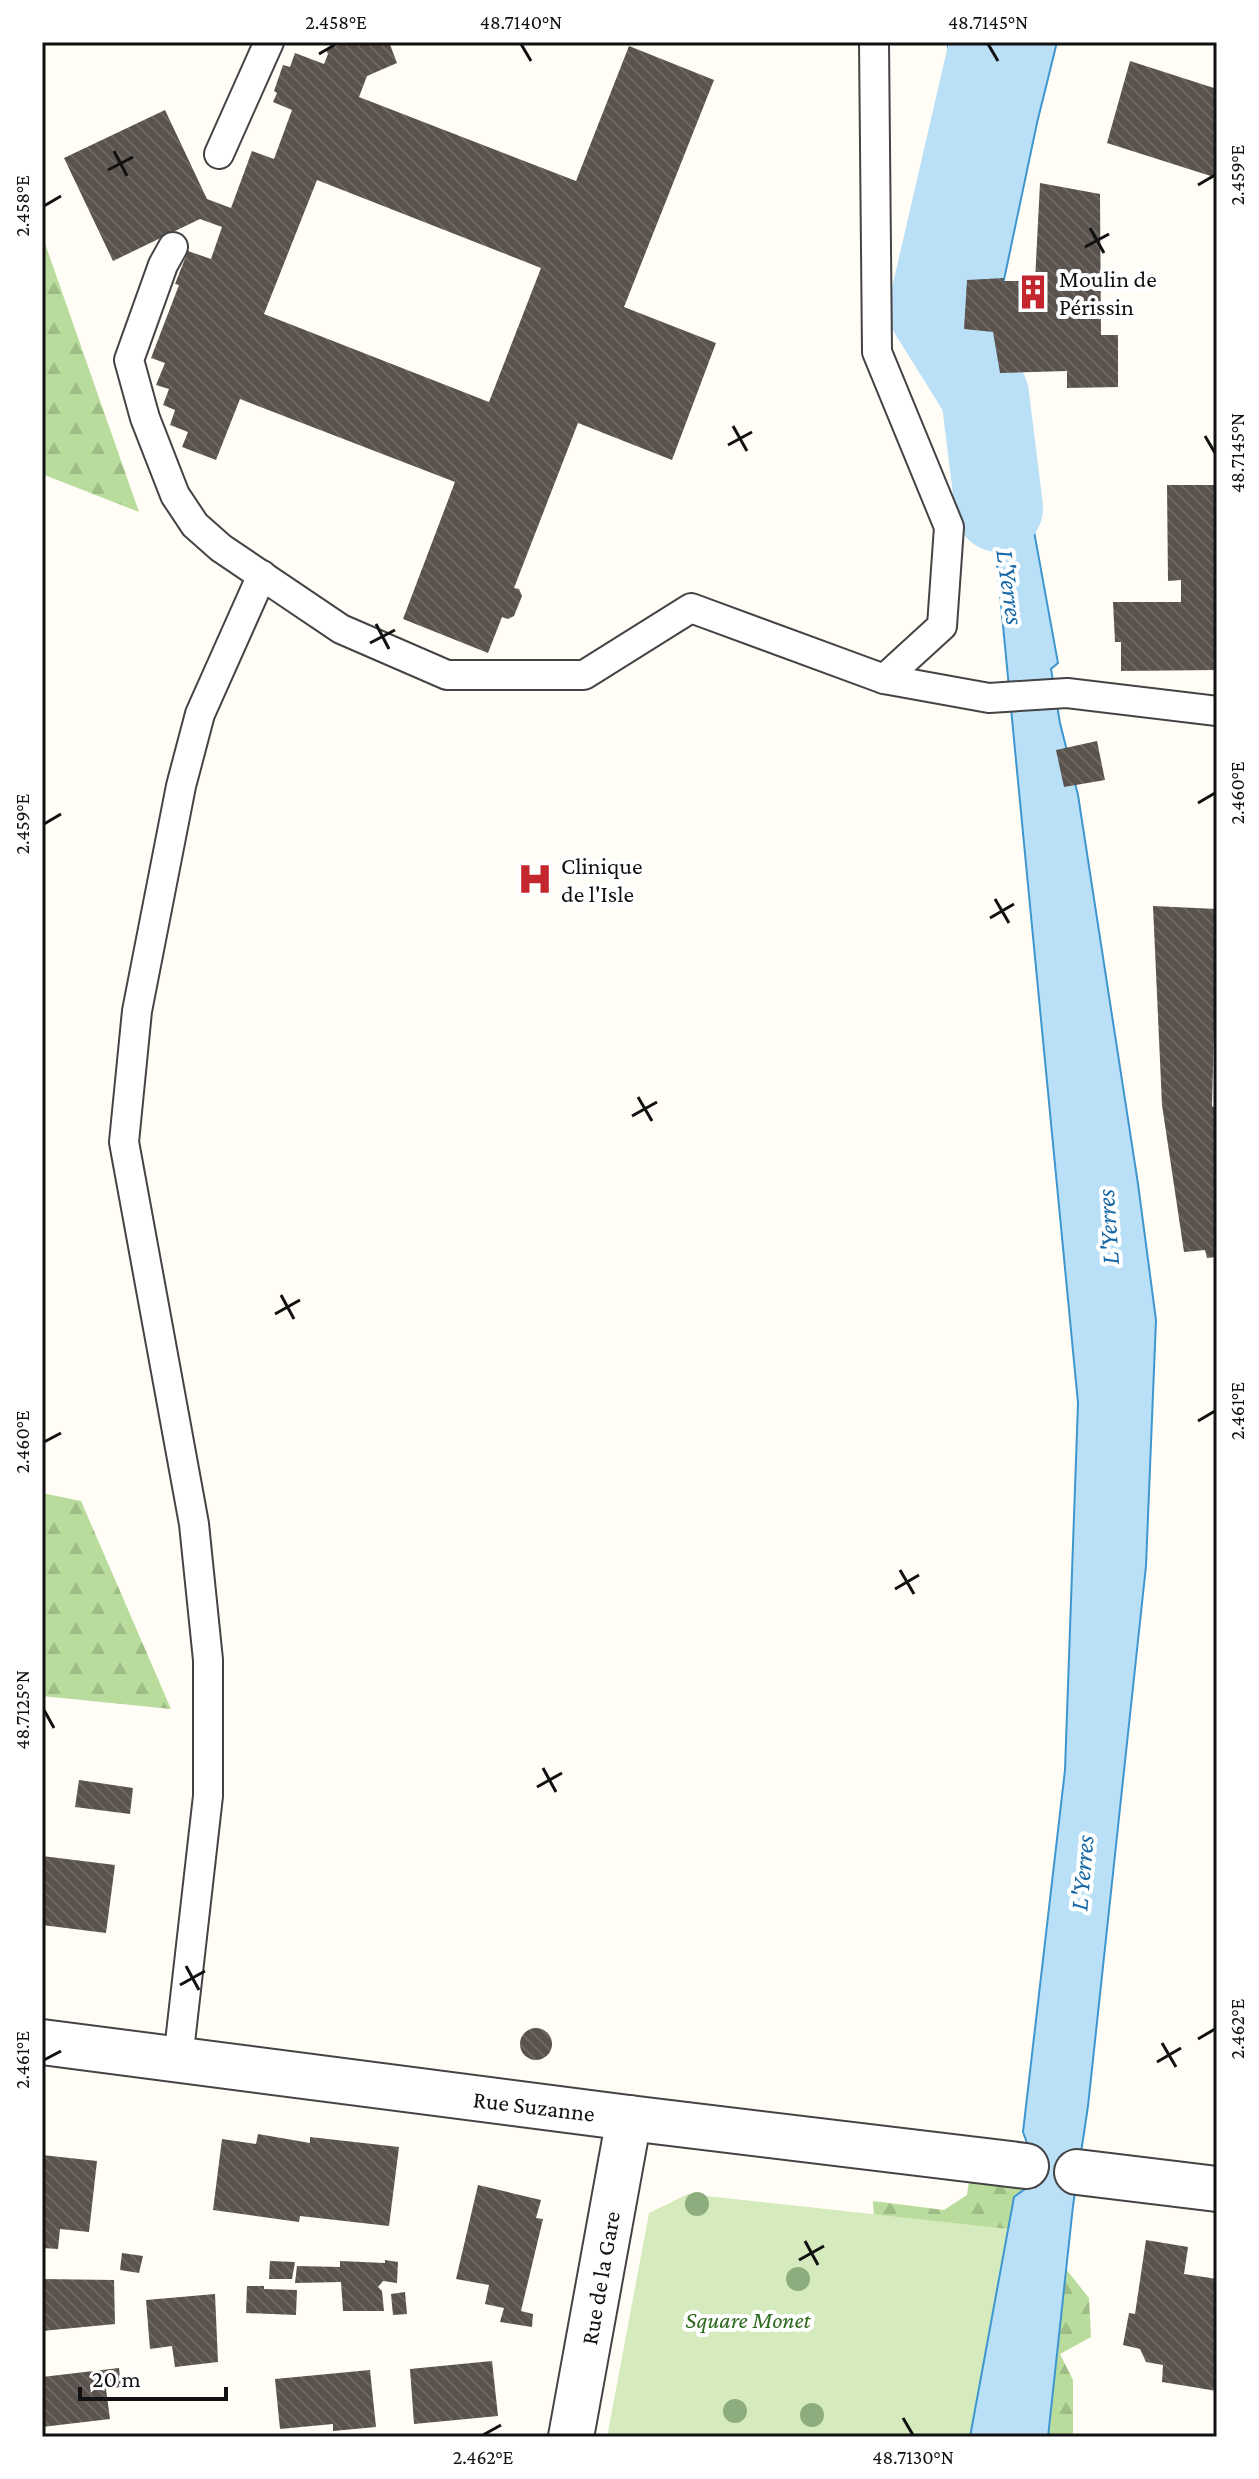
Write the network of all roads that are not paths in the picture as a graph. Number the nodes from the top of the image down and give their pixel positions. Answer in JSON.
{"nodes":[{"id":1,"x":269,"y":42,"type":"edge"},
{"id":2,"x":874,"y":42,"type":"edge"},
{"id":3,"x":219,"y":154,"type":"dead end"},
{"id":4,"x":173,"y":247,"type":"dead end"},
{"id":5,"x":262,"y":575,"type":"junction"},
{"id":6,"x":884,"y":679,"type":"junction"},
{"id":7,"x":1217,"y":711,"type":"edge"},
{"id":8,"x":42,"y":2042,"type":"edge"},
{"id":9,"x":178,"y":2060,"type":"junction"},
{"id":10,"x":629,"y":2118,"type":"junction"},
{"id":11,"x":1026,"y":2166,"type":"dead end"},
{"id":12,"x":1077,"y":2172,"type":"dead end"},
{"id":13,"x":1217,"y":2189,"type":"edge"},
{"id":14,"x":571,"y":2437,"type":"edge"}],
"edges":[{"from":1,"to":3,"type":"lane"},
{"from":2,"to":6,"type":"lane"},
{"from":4,"to":5,"type":"lane"},
{"from":5,"to":6,"type":"lane"},
{"from":5,"to":9,"type":"lane"},
{"from":6,"to":7,"type":"lane"},
{"from":8,"to":9,"type":"street","name":"Rue Suzanne"},
{"from":9,"to":10,"type":"street","name":"Rue Suzanne"},
{"from":10,"to":11,"type":"street","name":"Rue Suzanne"},
{"from":10,"to":14,"type":"street","name":"Rue de la Gare"},
{"from":12,"to":13,"type":"street"}]}
